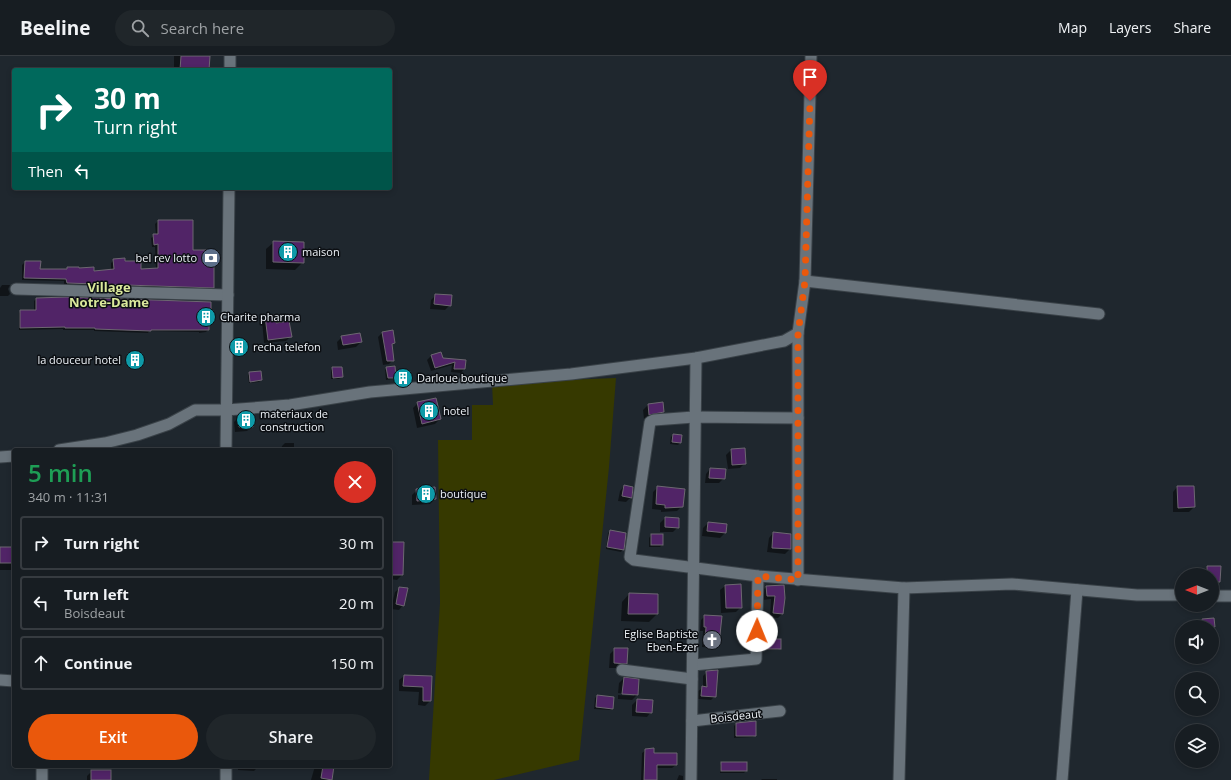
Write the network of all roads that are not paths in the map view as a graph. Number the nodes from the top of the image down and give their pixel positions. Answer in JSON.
{"nodes":[{"id":1,"x":230,"y":56,"type":"edge"},
{"id":2,"x":811,"y":56,"type":"edge"},
{"id":3,"x":230,"y":68,"type":"edge"},
{"id":4,"x":229,"y":190,"type":"edge"},
{"id":5,"x":805,"y":281,"type":"junction"},
{"id":6,"x":16,"y":289,"type":"dead end"},
{"id":7,"x":228,"y":295,"type":"junction"},
{"id":8,"x":1099,"y":314,"type":"dead end"},
{"id":9,"x":798,"y":334,"type":"junction"},
{"id":10,"x":696,"y":358,"type":"junction"},
{"id":11,"x":235,"y":409,"type":"junction"},
{"id":12,"x":694,"y":417,"type":"junction"},
{"id":13,"x":798,"y":418,"type":"junction"},
{"id":14,"x":72,"y":448,"type":"edge"},
{"id":15,"x":226,"y":448,"type":"edge"},
{"id":16,"x":12,"y":456,"type":"edge"},
{"id":17,"x":0,"y":457,"type":"edge"},
{"id":18,"x":693,"y":568,"type":"junction"},
{"id":19,"x":758,"y":576,"type":"junction"},
{"id":20,"x":798,"y":580,"type":"junction"},
{"id":21,"x":904,"y":588,"type":"junction"},
{"id":22,"x":1077,"y":590,"type":"junction"},
{"id":23,"x":1175,"y":595,"type":"edge"},
{"id":24,"x":1219,"y":596,"type":"edge"},
{"id":25,"x":1231,"y":596,"type":"edge"},
{"id":26,"x":693,"y":664,"type":"junction"},
{"id":27,"x":622,"y":670,"type":"dead end"},
{"id":28,"x":692,"y":679,"type":"junction"},
{"id":29,"x":0,"y":680,"type":"edge"},
{"id":30,"x":12,"y":681,"type":"edge"},
{"id":31,"x":780,"y":711,"type":"dead end"},
{"id":32,"x":692,"y":721,"type":"junction"},
{"id":33,"x":42,"y":768,"type":"edge"},
{"id":34,"x":226,"y":768,"type":"edge"},
{"id":35,"x":42,"y":780,"type":"edge"},
{"id":36,"x":226,"y":780,"type":"edge"},
{"id":37,"x":691,"y":780,"type":"edge"},
{"id":38,"x":899,"y":780,"type":"edge"},
{"id":39,"x":1062,"y":780,"type":"edge"}],
"edges":[{"from":1,"to":3,"type":"street"},
{"from":2,"to":5,"type":"street"},
{"from":4,"to":7,"type":"street"},
{"from":5,"to":8,"type":"street"},
{"from":5,"to":9,"type":"street"},
{"from":6,"to":7,"type":"street"},
{"from":7,"to":11,"type":"street"},
{"from":9,"to":10,"type":"street"},
{"from":9,"to":13,"type":"street"},
{"from":10,"to":11,"type":"street"},
{"from":10,"to":12,"type":"street"},
{"from":11,"to":14,"type":"street"},
{"from":11,"to":15,"type":"street"},
{"from":12,"to":13,"type":"street"},
{"from":12,"to":18,"type":"street"},
{"from":12,"to":18,"type":"street"},
{"from":13,"to":20,"type":"street"},
{"from":16,"to":17,"type":"street"},
{"from":18,"to":19,"type":"street"},
{"from":18,"to":26,"type":"street"},
{"from":19,"to":20,"type":"street"},
{"from":19,"to":26,"type":"street"},
{"from":20,"to":21,"type":"street"},
{"from":21,"to":22,"type":"street"},
{"from":21,"to":38,"type":"street"},
{"from":22,"to":23,"type":"street"},
{"from":22,"to":39,"type":"street"},
{"from":24,"to":25,"type":"street"},
{"from":26,"to":28,"type":"street"},
{"from":27,"to":28,"type":"street"},
{"from":28,"to":32,"type":"street"},
{"from":29,"to":30,"type":"street"},
{"from":31,"to":32,"type":"street","name":"Boisdeaut"},
{"from":32,"to":37,"type":"street"},
{"from":33,"to":35,"type":"street"},
{"from":34,"to":36,"type":"street"}]}
